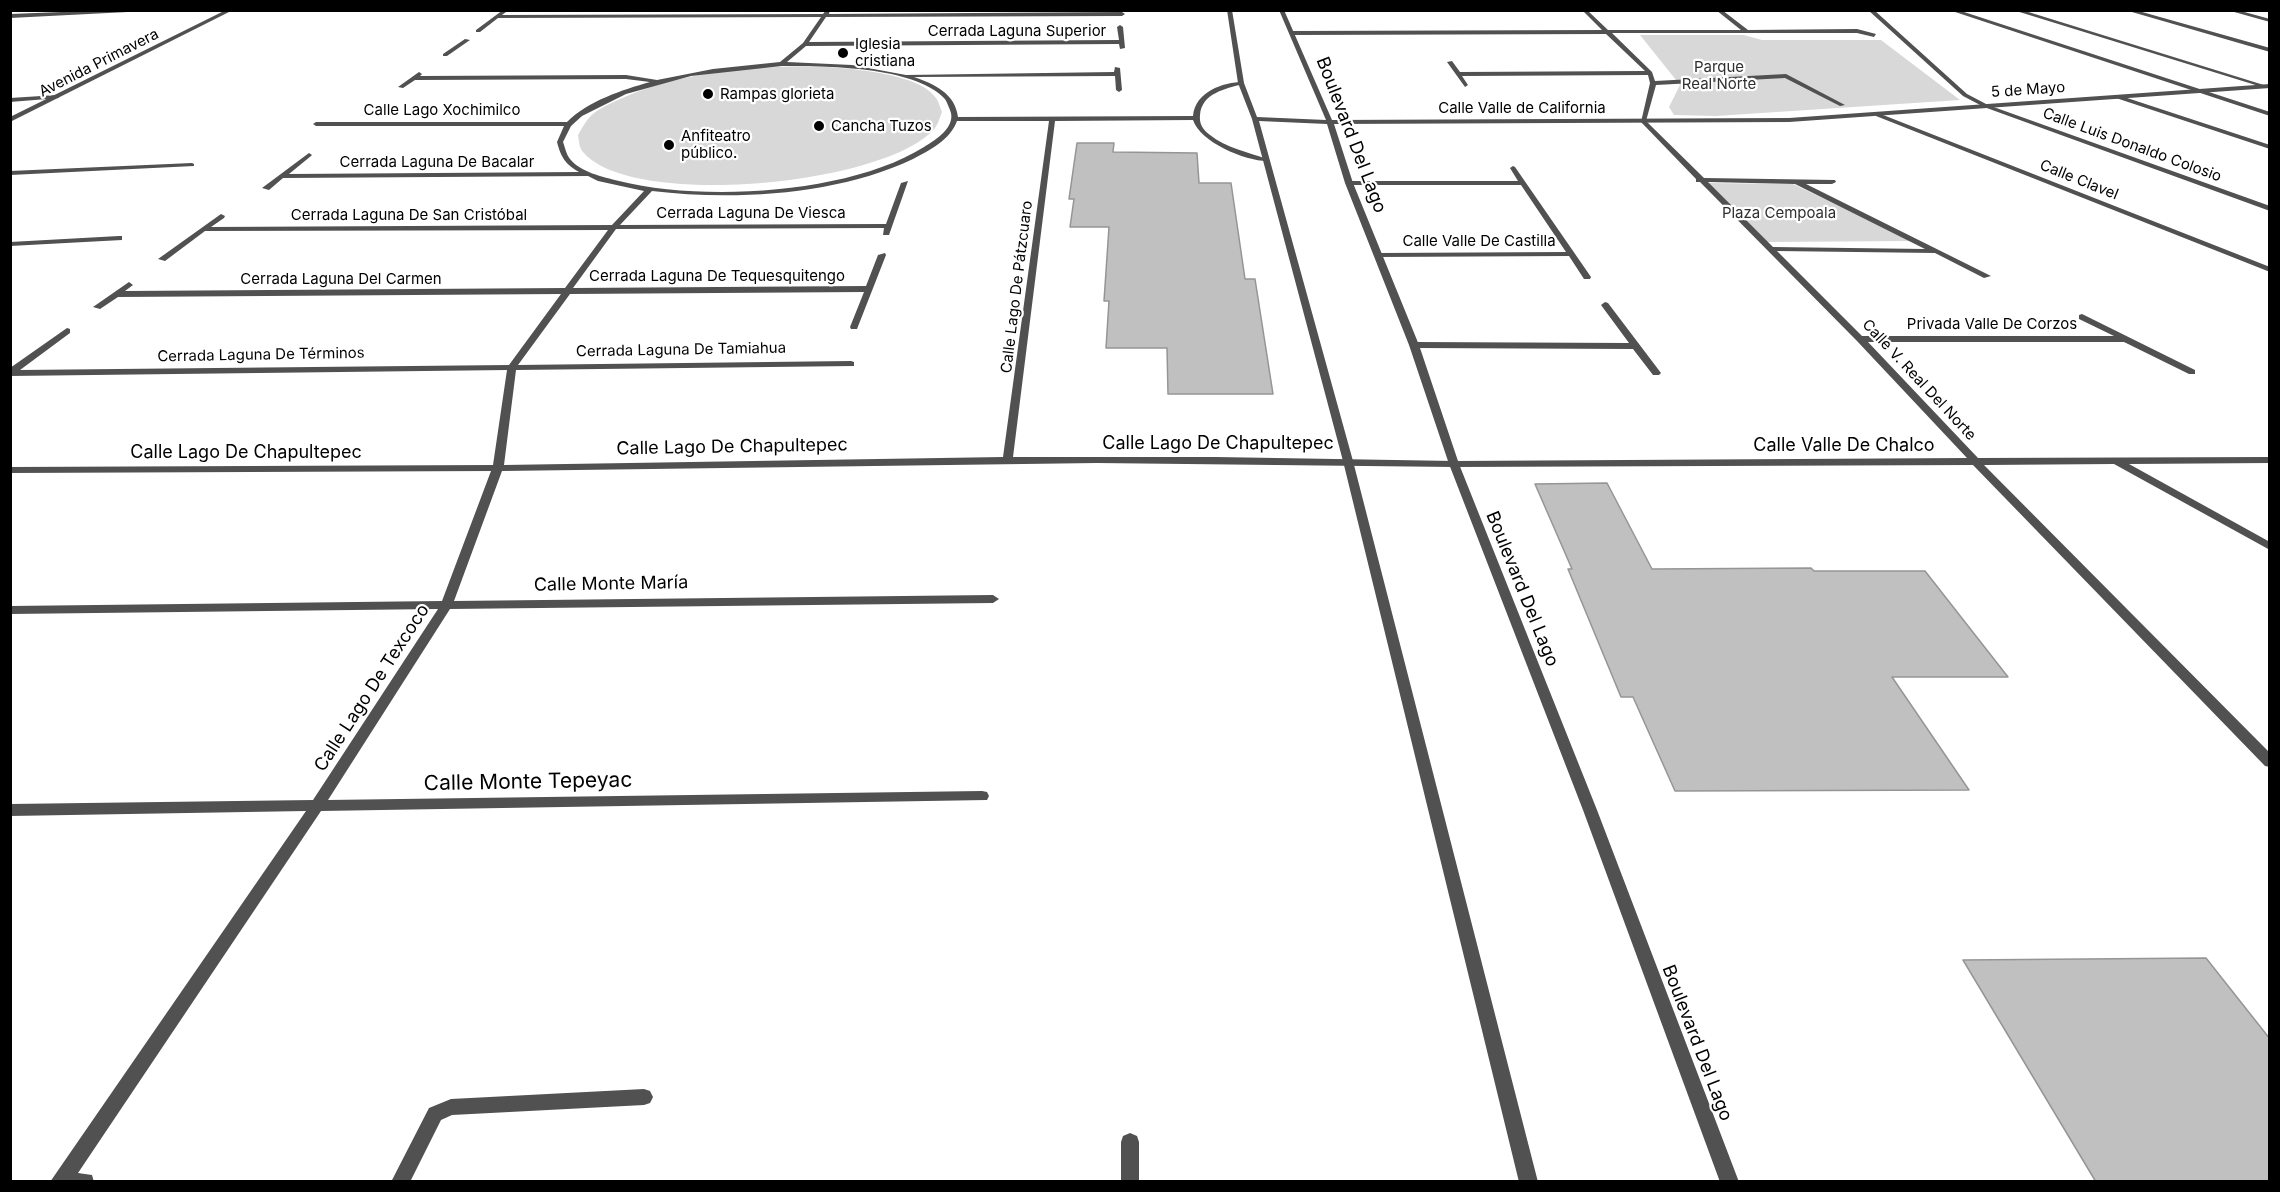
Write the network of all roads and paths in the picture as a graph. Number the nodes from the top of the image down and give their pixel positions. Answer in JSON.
{"nodes":[{"id":1,"x":165,"y":10,"type":"edge"},
{"id":2,"x":231,"y":10,"type":"edge"},
{"id":3,"x":1229,"y":10,"type":"edge"},
{"id":4,"x":1281,"y":10,"type":"edge"},
{"id":5,"x":1584,"y":10,"type":"edge"},
{"id":6,"x":1718,"y":10,"type":"edge"},
{"id":7,"x":1870,"y":10,"type":"edge"},
{"id":8,"x":1951,"y":10,"type":"edge"},
{"id":9,"x":2015,"y":10,"type":"edge"},
{"id":10,"x":2127,"y":10,"type":"edge"},
{"id":11,"x":2229,"y":10,"type":"edge"},
{"id":12,"x":504,"y":11,"type":"edge"},
{"id":13,"x":827,"y":13,"type":"edge"},
{"id":14,"x":10,"y":16,"type":"edge"},
{"id":15,"x":498,"y":17,"type":"junction"},
{"id":16,"x":1121,"y":18,"type":"edge"},
{"id":17,"x":2270,"y":21,"type":"edge"},
{"id":18,"x":1744,"y":30,"type":"junction"},
{"id":19,"x":478,"y":31,"type":"dead end"},
{"id":20,"x":1607,"y":32,"type":"junction"},
{"id":21,"x":1292,"y":33,"type":"junction"},
{"id":22,"x":467,"y":40,"type":"dead end"},
{"id":23,"x":805,"y":44,"type":"junction"},
{"id":24,"x":2270,"y":50,"type":"edge"},
{"id":25,"x":445,"y":55,"type":"dead end"},
{"id":26,"x":1450,"y":62,"type":"dead end"},
{"id":27,"x":782,"y":64,"type":"junction"},
{"id":28,"x":423,"y":71,"type":"dead end"},
{"id":29,"x":1459,"y":74,"type":"junction"},
{"id":30,"x":904,"y":75,"type":"junction"},
{"id":31,"x":414,"y":78,"type":"junction"},
{"id":32,"x":1652,"y":78,"type":"junction"},
{"id":33,"x":659,"y":81,"type":"junction"},
{"id":34,"x":1241,"y":83,"type":"junction"},
{"id":35,"x":1465,"y":85,"type":"dead end"},
{"id":36,"x":2267,"y":86,"type":"edge"},
{"id":37,"x":401,"y":87,"type":"dead end"},
{"id":38,"x":1119,"y":90,"type":"dead end"},
{"id":39,"x":2195,"y":91,"type":"junction"},
{"id":40,"x":57,"y":97,"type":"junction"},
{"id":41,"x":2118,"y":97,"type":"junction"},
{"id":42,"x":10,"y":100,"type":"edge"},
{"id":43,"x":1842,"y":105,"type":"dead end"},
{"id":44,"x":1986,"y":106,"type":"junction"},
{"id":45,"x":2270,"y":114,"type":"edge"},
{"id":46,"x":1878,"y":115,"type":"junction"},
{"id":47,"x":1195,"y":118,"type":"junction"},
{"id":48,"x":955,"y":119,"type":"junction"},
{"id":49,"x":1052,"y":119,"type":"junction"},
{"id":50,"x":1255,"y":119,"type":"junction"},
{"id":51,"x":10,"y":120,"type":"edge"},
{"id":52,"x":1789,"y":120,"type":"joint"},
{"id":53,"x":1643,"y":121,"type":"junction"},
{"id":54,"x":1330,"y":122,"type":"junction"},
{"id":55,"x":316,"y":124,"type":"dead end"},
{"id":56,"x":569,"y":124,"type":"junction"},
{"id":57,"x":2270,"y":147,"type":"edge"},
{"id":58,"x":309,"y":155,"type":"dead end"},
{"id":59,"x":1265,"y":160,"type":"junction"},
{"id":60,"x":192,"y":165,"type":"dead end"},
{"id":61,"x":1513,"y":168,"type":"dead end"},
{"id":62,"x":10,"y":173,"type":"edge"},
{"id":63,"x":589,"y":174,"type":"junction"},
{"id":64,"x":284,"y":176,"type":"junction"},
{"id":65,"x":1700,"y":180,"type":"junction"},
{"id":66,"x":1795,"y":181,"type":"junction"},
{"id":67,"x":1832,"y":182,"type":"dead end"},
{"id":68,"x":905,"y":183,"type":"dead end"},
{"id":69,"x":1349,"y":183,"type":"junction"},
{"id":70,"x":1523,"y":183,"type":"junction"},
{"id":71,"x":266,"y":188,"type":"dead end"},
{"id":72,"x":649,"y":190,"type":"junction"},
{"id":73,"x":2270,"y":209,"type":"edge"},
{"id":74,"x":221,"y":216,"type":"dead end"},
{"id":75,"x":613,"y":228,"type":"junction"},
{"id":76,"x":205,"y":229,"type":"junction"},
{"id":77,"x":119,"y":238,"type":"dead end"},
{"id":78,"x":10,"y":244,"type":"edge"},
{"id":79,"x":1769,"y":249,"type":"junction"},
{"id":80,"x":1938,"y":251,"type":"junction"},
{"id":81,"x":1571,"y":254,"type":"junction"},
{"id":82,"x":882,"y":255,"type":"dead end"},
{"id":83,"x":1379,"y":255,"type":"junction"},
{"id":84,"x":162,"y":259,"type":"dead end"},
{"id":85,"x":2270,"y":270,"type":"edge"},
{"id":86,"x":1987,"y":276,"type":"dead end"},
{"id":87,"x":1587,"y":277,"type":"dead end"},
{"id":88,"x":129,"y":285,"type":"dead end"},
{"id":89,"x":868,"y":288,"type":"junction"},
{"id":90,"x":567,"y":291,"type":"junction"},
{"id":91,"x":116,"y":294,"type":"junction"},
{"id":92,"x":1605,"y":305,"type":"dead end"},
{"id":93,"x":97,"y":307,"type":"dead end"},
{"id":94,"x":2082,"y":317,"type":"dead end"},
{"id":95,"x":854,"y":327,"type":"dead end"},
{"id":96,"x":67,"y":331,"type":"dead end"},
{"id":97,"x":1860,"y":339,"type":"junction"},
{"id":98,"x":2124,"y":339,"type":"junction"},
{"id":99,"x":1414,"y":345,"type":"junction"},
{"id":100,"x":1636,"y":346,"type":"junction"},
{"id":101,"x":851,"y":364,"type":"dead end"},
{"id":102,"x":512,"y":367,"type":"junction"},
{"id":103,"x":2192,"y":372,"type":"dead end"},
{"id":104,"x":1656,"y":373,"type":"dead end"},
{"id":105,"x":1008,"y":459,"type":"junction"},
{"id":106,"x":2116,"y":460,"type":"junction"},
{"id":107,"x":2270,"y":460,"type":"edge"},
{"id":108,"x":1348,"y":461,"type":"junction"},
{"id":109,"x":1975,"y":461,"type":"junction"},
{"id":110,"x":1454,"y":464,"type":"junction"},
{"id":111,"x":498,"y":468,"type":"junction"},
{"id":112,"x":10,"y":470,"type":"edge"},
{"id":113,"x":2270,"y":547,"type":"edge"},
{"id":114,"x":993,"y":599,"type":"dead end"},
{"id":115,"x":447,"y":604,"type":"junction"},
{"id":116,"x":10,"y":610,"type":"edge"},
{"id":117,"x":2270,"y":762,"type":"edge"},
{"id":118,"x":982,"y":796,"type":"dead end"},
{"id":119,"x":317,"y":806,"type":"junction"},
{"id":120,"x":10,"y":810,"type":"edge"},
{"id":121,"x":644,"y":1097,"type":"dead end"},
{"id":122,"x":1130,"y":1142,"type":"dead end"},
{"id":123,"x":60,"y":1181,"type":"edge"},
{"id":124,"x":85,"y":1182,"type":"edge"},
{"id":125,"x":400,"y":1182,"type":"edge"},
{"id":126,"x":1130,"y":1182,"type":"edge"},
{"id":127,"x":1529,"y":1182,"type":"edge"},
{"id":128,"x":1730,"y":1182,"type":"edge"}],
"edges":[{"from":1,"to":14,"type":"street"},
{"from":2,"to":40,"type":"street","name":"Avenida Primavera"},
{"from":3,"to":34,"type":"street"},
{"from":4,"to":21,"type":"street","name":"Boulevard Del Lago"},
{"from":5,"to":20,"type":"street"},
{"from":6,"to":18,"type":"street"},
{"from":7,"to":44,"type":"street"},
{"from":8,"to":39,"type":"street"},
{"from":9,"to":36,"type":"street"},
{"from":10,"to":24,"type":"street"},
{"from":11,"to":17,"type":"street"},
{"from":12,"to":15,"type":"street"},
{"from":13,"to":15,"type":"street"},
{"from":13,"to":16,"type":"street"},
{"from":13,"to":23,"type":"street"},
{"from":15,"to":19,"type":"street"},
{"from":16,"to":23,"type":"street","name":"Cerrada Laguna Superior"},
{"from":18,"to":18,"type":"street"},
{"from":18,"to":20,"type":"street"},
{"from":20,"to":21,"type":"street"},
{"from":20,"to":32,"type":"street"},
{"from":21,"to":54,"type":"street","name":"Boulevard Del Lago"},
{"from":22,"to":25,"type":"street"},
{"from":23,"to":27,"type":"street"},
{"from":26,"to":29,"type":"street"},
{"from":27,"to":30,"type":"street"},
{"from":27,"to":33,"type":"street"},
{"from":28,"to":31,"type":"street"},
{"from":29,"to":32,"type":"street"},
{"from":29,"to":35,"type":"street"},
{"from":30,"to":38,"type":"street"},
{"from":30,"to":48,"type":"street"},
{"from":31,"to":33,"type":"street"},
{"from":31,"to":37,"type":"street"},
{"from":32,"to":43,"type":"street"},
{"from":32,"to":53,"type":"street"},
{"from":33,"to":56,"type":"street"},
{"from":34,"to":47,"type":"street"},
{"from":34,"to":50,"type":"street"},
{"from":36,"to":39,"type":"street","name":"5 de Mayo"},
{"from":39,"to":41,"type":"street","name":"5 de Mayo"},
{"from":39,"to":45,"type":"street"},
{"from":40,"to":42,"type":"street"},
{"from":40,"to":51,"type":"street","name":"Avenida Primavera"},
{"from":41,"to":44,"type":"street","name":"5 de Mayo"},
{"from":41,"to":57,"type":"street"},
{"from":44,"to":46,"type":"street","name":"5 de Mayo"},
{"from":44,"to":73,"type":"street","name":"Calle Luis Donaldo Colosio"},
{"from":46,"to":52,"type":"street","name":"5 de Mayo"},
{"from":46,"to":85,"type":"street","name":"Calle Clavel"},
{"from":47,"to":49,"type":"street"},
{"from":47,"to":59,"type":"street"},
{"from":48,"to":49,"type":"street"},
{"from":48,"to":72,"type":"street"},
{"from":49,"to":105,"type":"street","name":"Calle Lago De Pátzcuaro"},
{"from":50,"to":54,"type":"street","name":"Calle Valle de California"},
{"from":50,"to":59,"type":"street"},
{"from":52,"to":53,"type":"street","name":"Calle Valle de California"},
{"from":53,"to":54,"type":"street","name":"Calle Valle de California"},
{"from":53,"to":65,"type":"street","name":"Calle V. Real Del Norte"},
{"from":54,"to":69,"type":"street","name":"Boulevard Del Lago"},
{"from":55,"to":56,"type":"street","name":"Calle Lago Xochimilco"},
{"from":56,"to":63,"type":"street"},
{"from":58,"to":64,"type":"street"},
{"from":59,"to":108,"type":"street"},
{"from":60,"to":62,"type":"street"},
{"from":61,"to":70,"type":"street","name":"Calle Valle De Castilla"},
{"from":63,"to":64,"type":"street","name":"Cerrada Laguna De Bacalar"},
{"from":63,"to":72,"type":"street"},
{"from":64,"to":71,"type":"street"},
{"from":65,"to":66,"type":"street"},
{"from":65,"to":79,"type":"street","name":"Calle V. Real Del Norte"},
{"from":66,"to":67,"type":"street"},
{"from":66,"to":80,"type":"street"},
{"from":68,"to":75,"type":"street","name":"Cerrada Laguna De Viesca"},
{"from":69,"to":70,"type":"street"},
{"from":69,"to":83,"type":"street","name":"Boulevard Del Lago"},
{"from":70,"to":81,"type":"street","name":"Calle Valle De Castilla"},
{"from":72,"to":75,"type":"street","name":"Calle Lago De Texcoco"},
{"from":74,"to":76,"type":"street"},
{"from":75,"to":76,"type":"street","name":"Cerrada Laguna De San Cristóbal"},
{"from":75,"to":90,"type":"street","name":"Calle Lago De Texcoco"},
{"from":76,"to":84,"type":"street"},
{"from":77,"to":78,"type":"street"},
{"from":79,"to":80,"type":"street"},
{"from":79,"to":97,"type":"street","name":"Calle V. Real Del Norte"},
{"from":80,"to":86,"type":"street"},
{"from":81,"to":83,"type":"street","name":"Calle Valle De Castilla"},
{"from":81,"to":87,"type":"street"},
{"from":82,"to":89,"type":"street","name":"Cerrada Laguna De Tequesquitengo"},
{"from":83,"to":99,"type":"street","name":"Boulevard Del Lago"},
{"from":88,"to":91,"type":"street"},
{"from":89,"to":90,"type":"street","name":"Cerrada Laguna De Tequesquitengo"},
{"from":89,"to":95,"type":"street","name":"Cerrada Laguna De Tequesquitengo"},
{"from":90,"to":91,"type":"street","name":"Cerrada Laguna Del Carmen"},
{"from":90,"to":102,"type":"street","name":"Calle Lago De Texcoco"},
{"from":91,"to":93,"type":"street"},
{"from":92,"to":100,"type":"street"},
{"from":94,"to":98,"type":"street","name":"Privada Valle De Corzos"},
{"from":96,"to":102,"type":"street","name":"Cerrada Laguna De Términos"},
{"from":97,"to":98,"type":"street","name":"Privada Valle De Corzos"},
{"from":97,"to":109,"type":"street","name":"Calle V. Real Del Norte"},
{"from":98,"to":103,"type":"street","name":"Privada Valle De Corzos"},
{"from":99,"to":100,"type":"street"},
{"from":99,"to":110,"type":"street","name":"Boulevard Del Lago"},
{"from":100,"to":104,"type":"street"},
{"from":101,"to":102,"type":"street","name":"Cerrada Laguna De Tamiahua"},
{"from":102,"to":111,"type":"street","name":"Calle Lago De Texcoco"},
{"from":105,"to":108,"type":"street","name":"Calle Lago De Chapultepec"},
{"from":105,"to":111,"type":"street","name":"Calle Lago De Chapultepec"},
{"from":106,"to":107,"type":"street","name":"Calle Valle De Chalco"},
{"from":106,"to":109,"type":"street","name":"Calle Valle De Chalco"},
{"from":106,"to":113,"type":"street"},
{"from":108,"to":110,"type":"street","name":"Calle Lago De Chapultepec"},
{"from":108,"to":127,"type":"street"},
{"from":109,"to":110,"type":"street","name":"Calle Valle De Chalco"},
{"from":109,"to":117,"type":"street","name":"Calle V. Real Del Norte"},
{"from":110,"to":128,"type":"street","name":"Boulevard Del Lago"},
{"from":111,"to":112,"type":"street","name":"Calle Lago De Chapultepec"},
{"from":111,"to":115,"type":"street","name":"Calle Lago De Texcoco"},
{"from":114,"to":115,"type":"street","name":"Calle Monte María"},
{"from":115,"to":116,"type":"street","name":"Calle Monte María"},
{"from":115,"to":119,"type":"street","name":"Calle Lago De Texcoco"},
{"from":118,"to":119,"type":"street","name":"Calle Monte Tepeyac"},
{"from":119,"to":120,"type":"street","name":"Calle Monte Tepeyac"},
{"from":119,"to":123,"type":"street","name":"Calle Lago De Texcoco"},
{"from":121,"to":125,"type":"street"},
{"from":122,"to":126,"type":"street"},
{"from":123,"to":124,"type":"street"}]}
